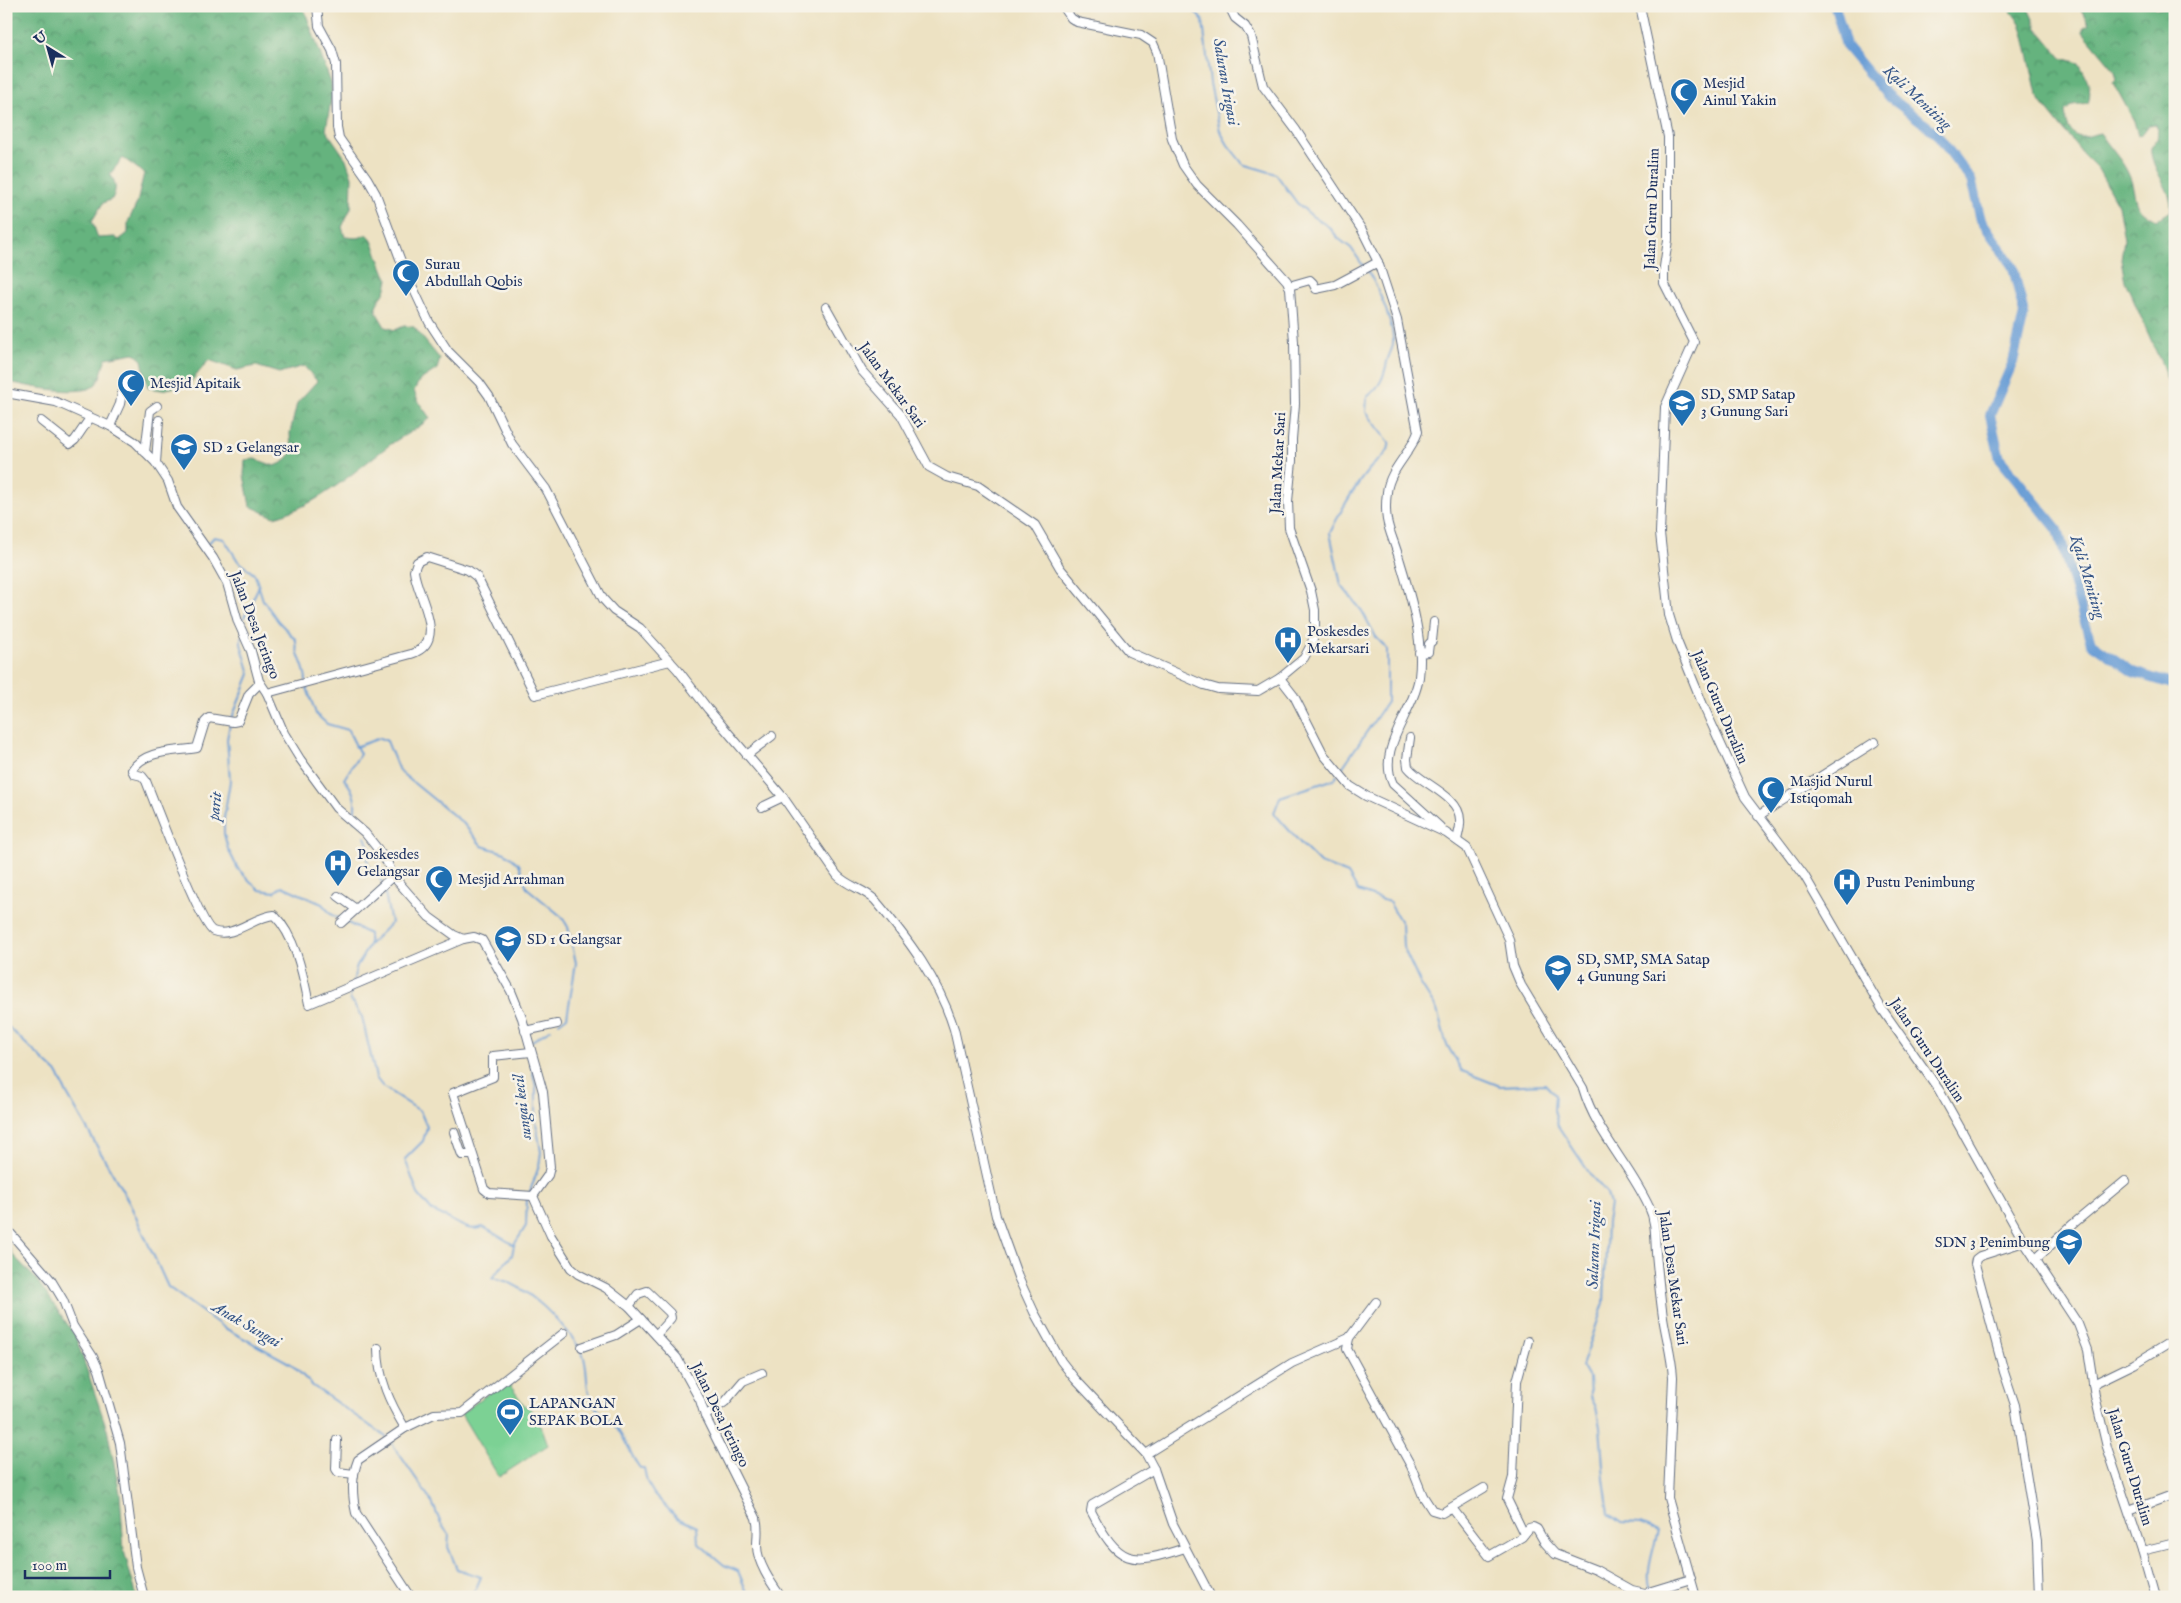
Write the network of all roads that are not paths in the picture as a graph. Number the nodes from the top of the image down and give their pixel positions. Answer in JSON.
{"nodes":[{"id":1,"x":317,"y":6,"type":"edge"},
{"id":2,"x":1063,"y":6,"type":"edge"},
{"id":3,"x":1228,"y":6,"type":"edge"},
{"id":4,"x":1640,"y":6,"type":"edge"},
{"id":5,"x":1378,"y":262,"type":"junction"},
{"id":6,"x":1289,"y":286,"type":"junction"},
{"id":7,"x":826,"y":307,"type":"dead end"},
{"id":8,"x":6,"y":392,"type":"edge"},
{"id":9,"x":122,"y":393,"type":"dead end"},
{"id":10,"x":157,"y":406,"type":"dead end"},
{"id":11,"x":90,"y":418,"type":"junction"},
{"id":12,"x":159,"y":420,"type":"dead end"},
{"id":13,"x":40,"y":421,"type":"dead end"},
{"id":14,"x":110,"y":426,"type":"junction"},
{"id":15,"x":150,"y":457,"type":"junction"},
{"id":16,"x":1434,"y":622,"type":"dead end"},
{"id":17,"x":1419,"y":653,"type":"junction"},
{"id":18,"x":670,"y":662,"type":"junction"},
{"id":19,"x":1280,"y":678,"type":"junction"},
{"id":20,"x":260,"y":683,"type":"junction"},
{"id":21,"x":267,"y":693,"type":"junction"},
{"id":22,"x":772,"y":736,"type":"dead end"},
{"id":23,"x":1410,"y":738,"type":"dead end"},
{"id":24,"x":1875,"y":742,"type":"dead end"},
{"id":25,"x":747,"y":755,"type":"junction"},
{"id":26,"x":783,"y":797,"type":"junction"},
{"id":27,"x":762,"y":807,"type":"dead end"},
{"id":28,"x":1758,"y":816,"type":"junction"},
{"id":29,"x":1446,"y":833,"type":"junction"},
{"id":30,"x":1457,"y":840,"type":"junction"},
{"id":31,"x":393,"y":876,"type":"junction"},
{"id":32,"x":338,"y":896,"type":"dead end"},
{"id":33,"x":356,"y":909,"type":"junction"},
{"id":34,"x":341,"y":923,"type":"dead end"},
{"id":35,"x":463,"y":938,"type":"junction"},
{"id":36,"x":557,"y":1024,"type":"dead end"},
{"id":37,"x":526,"y":1035,"type":"junction"},
{"id":38,"x":529,"y":1051,"type":"junction"},
{"id":39,"x":454,"y":1132,"type":"dead end"},
{"id":40,"x":472,"y":1155,"type":"junction"},
{"id":41,"x":2125,"y":1181,"type":"dead end"},
{"id":42,"x":526,"y":1195,"type":"junction"},
{"id":43,"x":6,"y":1228,"type":"edge"},
{"id":44,"x":2024,"y":1242,"type":"junction"},
{"id":45,"x":2035,"y":1260,"type":"junction"},
{"id":46,"x":1376,"y":1302,"type":"dead end"},
{"id":47,"x":629,"y":1306,"type":"junction"},
{"id":48,"x":641,"y":1318,"type":"junction"},
{"id":49,"x":564,"y":1333,"type":"dead end"},
{"id":50,"x":656,"y":1334,"type":"junction"},
{"id":51,"x":1349,"y":1338,"type":"junction"},
{"id":52,"x":2175,"y":1339,"type":"edge"},
{"id":53,"x":1528,"y":1340,"type":"dead end"},
{"id":54,"x":582,"y":1347,"type":"dead end"},
{"id":55,"x":378,"y":1348,"type":"dead end"},
{"id":56,"x":762,"y":1373,"type":"dead end"},
{"id":57,"x":2093,"y":1384,"type":"junction"},
{"id":58,"x":705,"y":1416,"type":"junction"},
{"id":59,"x":405,"y":1428,"type":"junction"},
{"id":60,"x":337,"y":1440,"type":"dead end"},
{"id":61,"x":1146,"y":1454,"type":"junction"},
{"id":62,"x":1154,"y":1469,"type":"junction"},
{"id":63,"x":354,"y":1474,"type":"junction"},
{"id":64,"x":1484,"y":1488,"type":"dead end"},
{"id":65,"x":2175,"y":1494,"type":"edge"},
{"id":66,"x":1452,"y":1508,"type":"junction"},
{"id":67,"x":2129,"y":1511,"type":"junction"},
{"id":68,"x":1524,"y":1534,"type":"junction"},
{"id":69,"x":2175,"y":1543,"type":"edge"},
{"id":70,"x":1185,"y":1548,"type":"junction"},
{"id":71,"x":2142,"y":1551,"type":"junction"},
{"id":72,"x":1691,"y":1579,"type":"junction"},
{"id":73,"x":144,"y":1597,"type":"edge"},
{"id":74,"x":411,"y":1597,"type":"edge"},
{"id":75,"x":781,"y":1597,"type":"edge"},
{"id":76,"x":1211,"y":1597,"type":"edge"},
{"id":77,"x":1696,"y":1597,"type":"edge"},
{"id":78,"x":2039,"y":1597,"type":"edge"},
{"id":79,"x":2155,"y":1597,"type":"edge"}],
"edges":[{"from":1,"to":18,"type":"street"},
{"from":2,"to":6,"type":"street"},
{"from":3,"to":5,"type":"street"},
{"from":4,"to":28,"type":"street","name":"Jalan Guru Duralim"},
{"from":5,"to":6,"type":"street"},
{"from":5,"to":17,"type":"street"},
{"from":6,"to":19,"type":"street","name":"Jalan Mekar Sari"},
{"from":7,"to":19,"type":"street","name":"Jalan Mekar Sari"},
{"from":8,"to":11,"type":"street","name":"Jalan Desa Jeringo"},
{"from":9,"to":14,"type":"street"},
{"from":10,"to":15,"type":"street"},
{"from":11,"to":13,"type":"street"},
{"from":11,"to":14,"type":"street","name":"Jalan Desa Jeringo"},
{"from":12,"to":15,"type":"street"},
{"from":14,"to":15,"type":"street","name":"Jalan Desa Jeringo"},
{"from":15,"to":20,"type":"street","name":"Jalan Desa Jeringo"},
{"from":16,"to":17,"type":"street"},
{"from":17,"to":29,"type":"street"},
{"from":18,"to":21,"type":"street"},
{"from":18,"to":25,"type":"street"},
{"from":19,"to":29,"type":"street","name":"Jalan Desa Mekar Sari"},
{"from":20,"to":21,"type":"street","name":"Jalan Desa Jeringo"},
{"from":20,"to":35,"type":"street"},
{"from":21,"to":31,"type":"street","name":"Jalan Desa Jeringo"},
{"from":22,"to":25,"type":"street"},
{"from":23,"to":30,"type":"street"},
{"from":24,"to":28,"type":"street"},
{"from":25,"to":26,"type":"street"},
{"from":26,"to":27,"type":"street"},
{"from":26,"to":61,"type":"street"},
{"from":28,"to":44,"type":"street","name":"Jalan Guru Duralim"},
{"from":29,"to":30,"type":"street","name":"Jalan Desa Mekar Sari"},
{"from":30,"to":72,"type":"street","name":"Jalan Desa Mekar Sari"},
{"from":31,"to":33,"type":"street"},
{"from":31,"to":35,"type":"street","name":"Jalan Desa Jeringo"},
{"from":32,"to":33,"type":"street"},
{"from":33,"to":34,"type":"street"},
{"from":35,"to":37,"type":"street","name":"Jalan Desa Jeringo"},
{"from":36,"to":37,"type":"street"},
{"from":37,"to":38,"type":"street","name":"Jalan Desa Jeringo"},
{"from":38,"to":40,"type":"street"},
{"from":38,"to":42,"type":"street","name":"Jalan Desa Jeringo"},
{"from":39,"to":40,"type":"street"},
{"from":40,"to":42,"type":"street"},
{"from":41,"to":45,"type":"street"},
{"from":42,"to":47,"type":"street","name":"Jalan Desa Jeringo"},
{"from":43,"to":73,"type":"street"},
{"from":44,"to":45,"type":"street","name":"Jalan Guru Duralim"},
{"from":44,"to":78,"type":"street"},
{"from":45,"to":57,"type":"street","name":"Jalan Guru Duralim"},
{"from":46,"to":51,"type":"street"},
{"from":47,"to":48,"type":"street","name":"Jalan Desa Jeringo"},
{"from":47,"to":50,"type":"street"},
{"from":48,"to":50,"type":"street","name":"Jalan Desa Jeringo"},
{"from":48,"to":54,"type":"street"},
{"from":49,"to":59,"type":"street"},
{"from":50,"to":58,"type":"street","name":"Jalan Desa Jeringo"},
{"from":51,"to":61,"type":"street"},
{"from":51,"to":66,"type":"street"},
{"from":52,"to":57,"type":"street"},
{"from":53,"to":68,"type":"street"},
{"from":55,"to":59,"type":"street"},
{"from":56,"to":58,"type":"street"},
{"from":57,"to":67,"type":"street","name":"Jalan Guru Duralim"},
{"from":58,"to":75,"type":"street","name":"Jalan Desa Jeringo"},
{"from":59,"to":63,"type":"street"},
{"from":60,"to":63,"type":"street"},
{"from":61,"to":62,"type":"street"},
{"from":62,"to":70,"type":"street"},
{"from":62,"to":70,"type":"street"},
{"from":63,"to":74,"type":"street"},
{"from":64,"to":66,"type":"street"},
{"from":65,"to":67,"type":"street"},
{"from":66,"to":68,"type":"street"},
{"from":67,"to":71,"type":"street","name":"Jalan Guru Duralim"},
{"from":68,"to":72,"type":"street"},
{"from":69,"to":71,"type":"street"},
{"from":70,"to":76,"type":"street"},
{"from":71,"to":79,"type":"street","name":"Jalan Guru Duralim"},
{"from":72,"to":77,"type":"street","name":"Jalan Desa Mekar Sari"}]}
